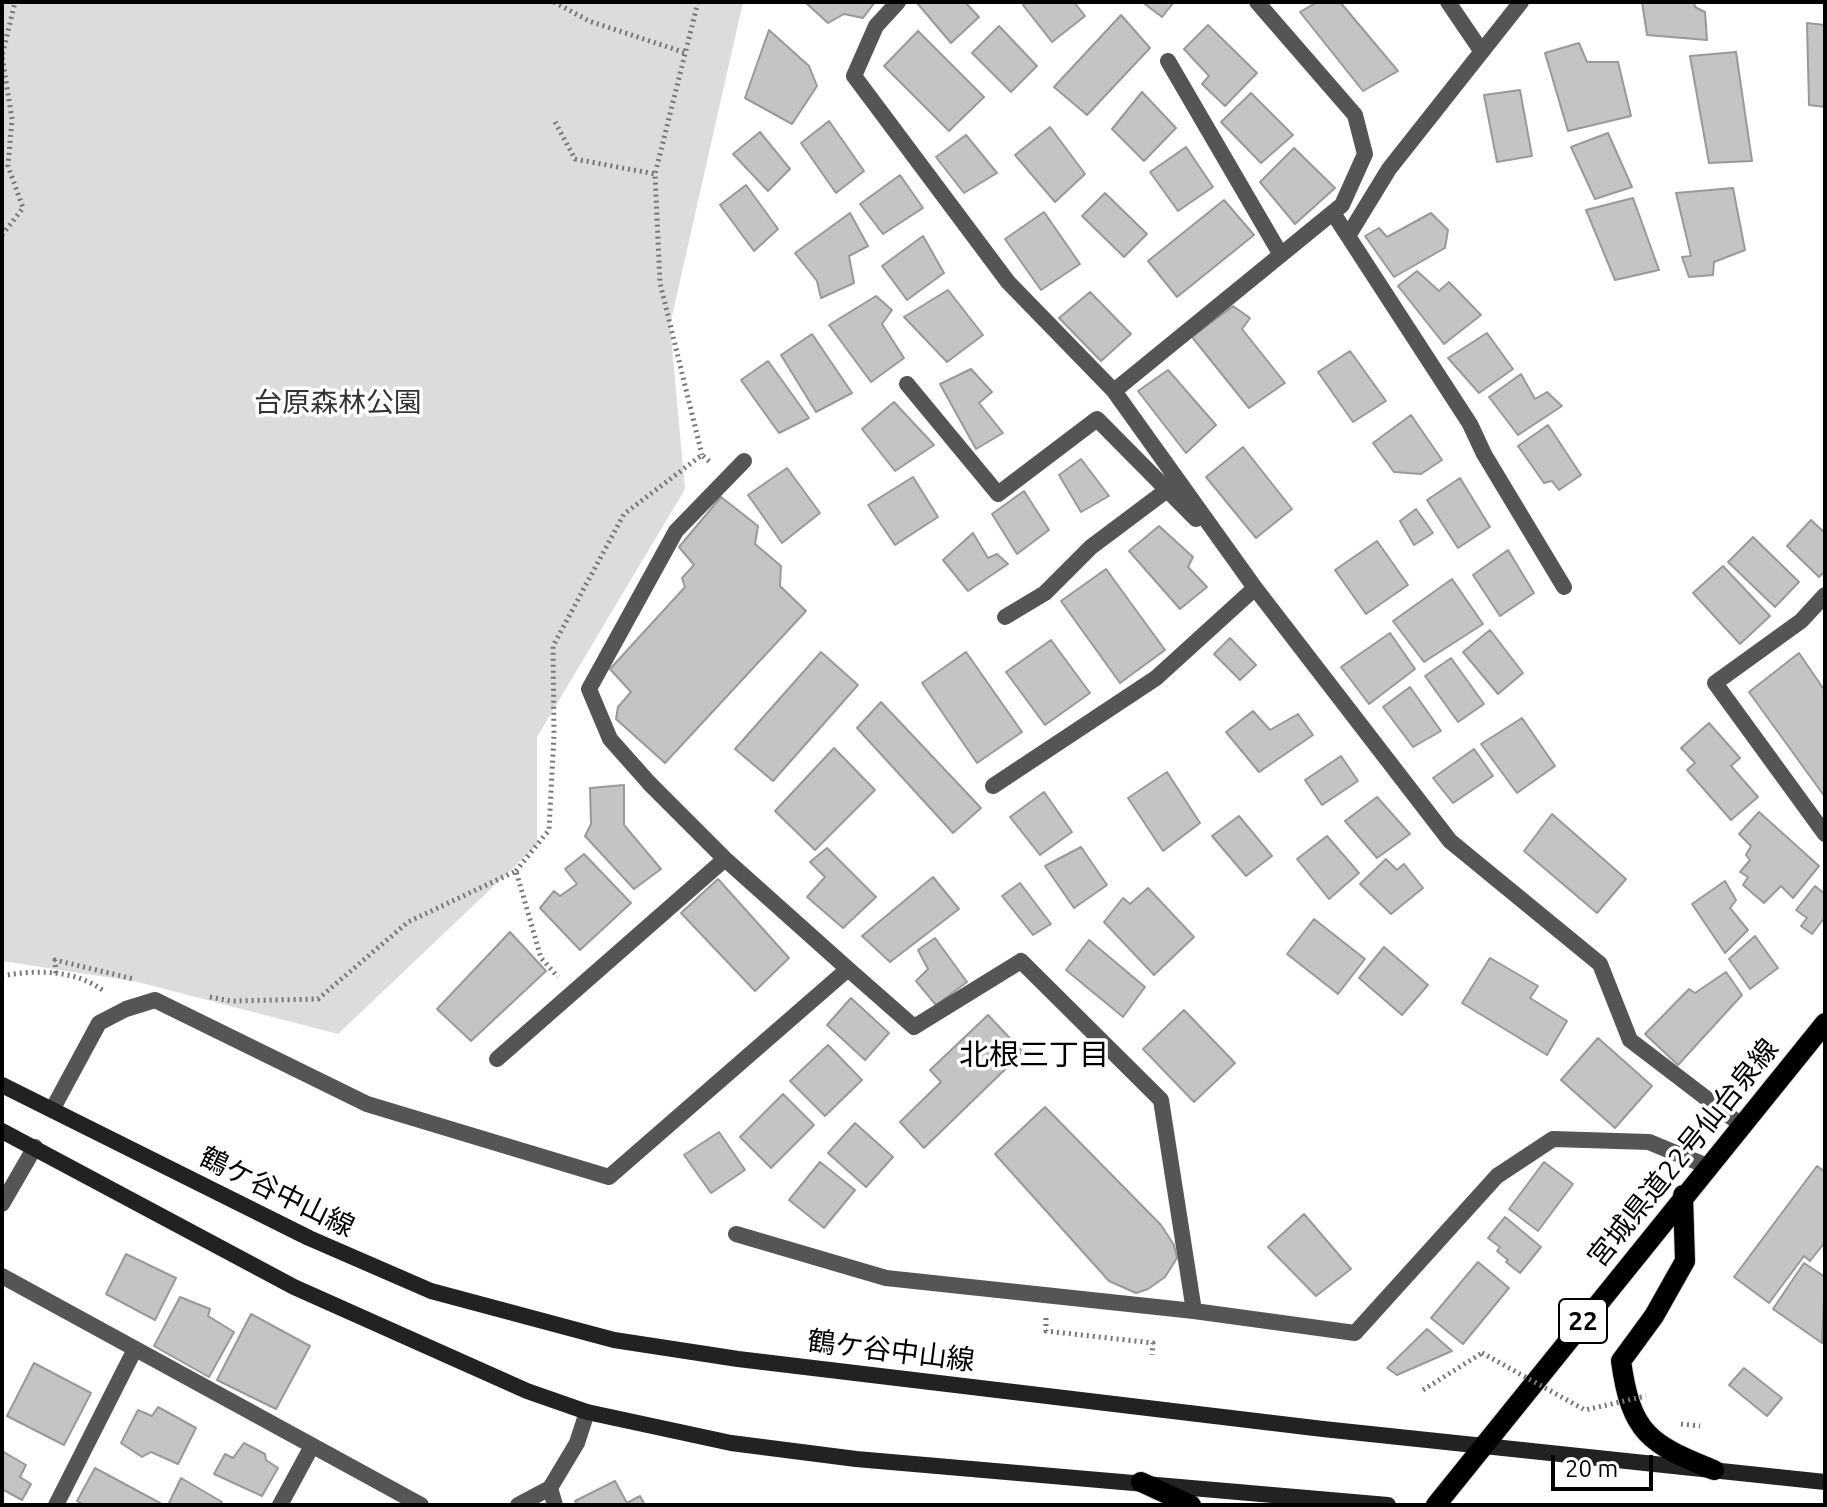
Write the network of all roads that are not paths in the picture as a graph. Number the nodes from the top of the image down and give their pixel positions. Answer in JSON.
{"nodes":[{"id":1,"x":898,"y":2,"type":"edge"},
{"id":2,"x":1257,"y":2,"type":"edge"},
{"id":3,"x":1448,"y":2,"type":"edge"},
{"id":4,"x":1521,"y":2,"type":"edge"},
{"id":5,"x":1482,"y":52,"type":"junction"},
{"id":6,"x":1168,"y":61,"type":"dead end"},
{"id":7,"x":1333,"y":213,"type":"junction"},
{"id":8,"x":1348,"y":236,"type":"junction"},
{"id":9,"x":1281,"y":255,"type":"junction"},
{"id":10,"x":907,"y":384,"type":"dead end"},
{"id":11,"x":1114,"y":391,"type":"junction"},
{"id":12,"x":744,"y":461,"type":"dead end"},
{"id":13,"x":1167,"y":490,"type":"junction"},
{"id":14,"x":1234,"y":557,"type":"junction"},
{"id":15,"x":1564,"y":587,"type":"dead end"},
{"id":16,"x":1255,"y":588,"type":"junction"},
{"id":17,"x":1825,"y":595,"type":"edge"},
{"id":18,"x":1005,"y":617,"type":"dead end"},
{"id":19,"x":993,"y":786,"type":"dead end"},
{"id":20,"x":1825,"y":834,"type":"edge"},
{"id":21,"x":725,"y":859,"type":"junction"},
{"id":22,"x":848,"y":969,"type":"junction"},
{"id":23,"x":1825,"y":1023,"type":"edge"},
{"id":24,"x":497,"y":1059,"type":"dead end"},
{"id":25,"x":2,"y":1085,"type":"edge"},
{"id":26,"x":52,"y":1110,"type":"junction"},
{"id":27,"x":1740,"y":1124,"type":"junction"},
{"id":28,"x":2,"y":1131,"type":"edge"},
{"id":29,"x":35,"y":1147,"type":"junction"},
{"id":30,"x":1707,"y":1166,"type":"junction"},
{"id":31,"x":1683,"y":1195,"type":"junction"},
{"id":32,"x":2,"y":1204,"type":"edge"},
{"id":33,"x":736,"y":1234,"type":"dead end"},
{"id":34,"x":2,"y":1276,"type":"edge"},
{"id":35,"x":1194,"y":1311,"type":"junction"},
{"id":36,"x":134,"y":1351,"type":"junction"},
{"id":37,"x":587,"y":1412,"type":"junction"},
{"id":38,"x":312,"y":1446,"type":"junction"},
{"id":39,"x":1484,"y":1447,"type":"junction"},
{"id":40,"x":1714,"y":1470,"type":"junction"},
{"id":41,"x":1141,"y":1482,"type":"junction"},
{"id":42,"x":1825,"y":1482,"type":"edge"},
{"id":43,"x":552,"y":1497,"type":"edge"},
{"id":44,"x":56,"y":1505,"type":"edge"},
{"id":45,"x":280,"y":1505,"type":"edge"},
{"id":46,"x":421,"y":1505,"type":"edge"},
{"id":47,"x":518,"y":1505,"type":"edge"},
{"id":48,"x":1191,"y":1505,"type":"edge"},
{"id":49,"x":1388,"y":1505,"type":"edge"},
{"id":50,"x":1436,"y":1505,"type":"edge"}],
"edges":[{"from":1,"to":11,"type":"street"},
{"from":2,"to":7,"type":"street"},
{"from":3,"to":5,"type":"street"},
{"from":4,"to":5,"type":"street"},
{"from":5,"to":8,"type":"street"},
{"from":6,"to":9,"type":"street"},
{"from":7,"to":8,"type":"street"},
{"from":7,"to":9,"type":"street"},
{"from":8,"to":15,"type":"street"},
{"from":9,"to":11,"type":"street"},
{"from":10,"to":13,"type":"street"},
{"from":11,"to":14,"type":"street"},
{"from":12,"to":21,"type":"street"},
{"from":13,"to":14,"type":"street"},
{"from":13,"to":18,"type":"street"},
{"from":14,"to":16,"type":"street"},
{"from":16,"to":19,"type":"street"},
{"from":16,"to":27,"type":"street"},
{"from":17,"to":20,"type":"street"},
{"from":21,"to":22,"type":"street"},
{"from":21,"to":24,"type":"street"},
{"from":22,"to":26,"type":"street"},
{"from":22,"to":35,"type":"street"},
{"from":23,"to":27,"type":"main road","name":"宮城県道22号仙台泉線","number":"22"},
{"from":25,"to":26,"type":"street","name":"鶴ケ谷中山線"},
{"from":26,"to":39,"type":"street","name":"鶴ケ谷中山線"},
{"from":27,"to":30,"type":"main road","name":"宮城県道22号仙台泉線","number":"22"},
{"from":28,"to":29,"type":"street"},
{"from":29,"to":32,"type":"street"},
{"from":29,"to":37,"type":"street"},
{"from":30,"to":31,"type":"main road","name":"宮城県道22号仙台泉線","number":"22"},
{"from":30,"to":35,"type":"street"},
{"from":31,"to":39,"type":"main road","name":"宮城県道22号仙台泉線","number":"22"},
{"from":31,"to":40,"type":"main road"},
{"from":33,"to":35,"type":"street"},
{"from":34,"to":36,"type":"street"},
{"from":36,"to":38,"type":"street"},
{"from":36,"to":44,"type":"street"},
{"from":37,"to":41,"type":"street"},
{"from":37,"to":43,"type":"street"},
{"from":38,"to":45,"type":"street"},
{"from":38,"to":46,"type":"street"},
{"from":39,"to":40,"type":"street","name":"鶴ケ谷中山線"},
{"from":39,"to":50,"type":"main road","name":"宮城県道22号仙台泉線","number":"22"},
{"from":40,"to":42,"type":"street","name":"鶴ケ谷中山線"},
{"from":41,"to":48,"type":"main road"},
{"from":41,"to":49,"type":"street"},
{"from":43,"to":47,"type":"street"}]}
